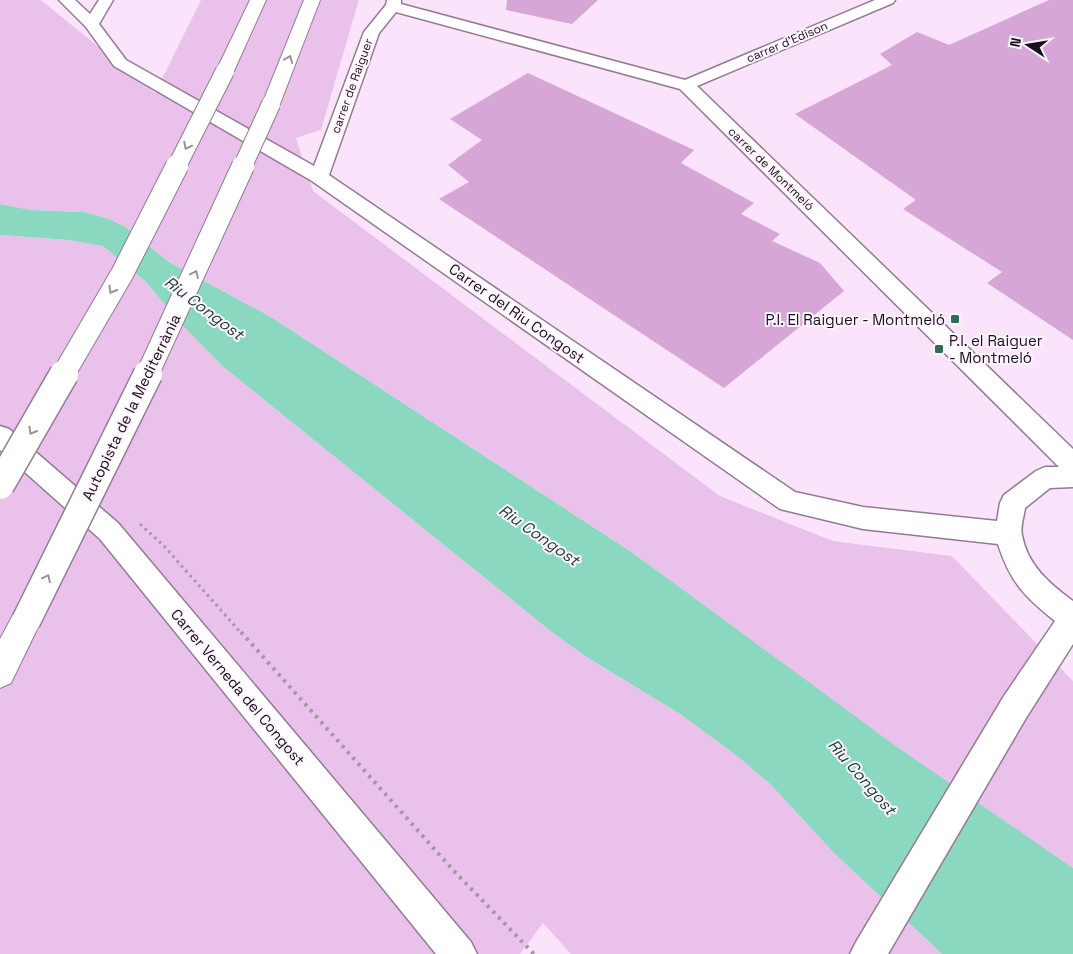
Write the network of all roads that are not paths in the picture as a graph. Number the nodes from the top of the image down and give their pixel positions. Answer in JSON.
{"nodes":[{"id":1,"x":66,"y":0,"type":"edge"},
{"id":2,"x":106,"y":0,"type":"edge"},
{"id":3,"x":258,"y":0,"type":"edge"},
{"id":4,"x":312,"y":0,"type":"edge"},
{"id":5,"x":888,"y":0,"type":"edge"},
{"id":6,"x":394,"y":3,"type":"edge"},
{"id":7,"x":91,"y":24,"type":"junction"},
{"id":8,"x":686,"y":85,"type":"junction"},
{"id":9,"x":319,"y":177,"type":"junction"},
{"id":10,"x":0,"y":436,"type":"edge"},
{"id":11,"x":1073,"y":465,"type":"edge"},
{"id":12,"x":1073,"y":477,"type":"edge"},
{"id":13,"x":0,"y":485,"type":"edge"},
{"id":14,"x":1008,"y":534,"type":"junction"},
{"id":15,"x":1073,"y":619,"type":"edge"},
{"id":16,"x":0,"y":672,"type":"edge"},
{"id":17,"x":459,"y":954,"type":"edge"},
{"id":18,"x":868,"y":954,"type":"edge"}],
"edges":[{"from":1,"to":7,"type":"street","name":"Carrer del Riu Congost"},
{"from":2,"to":7,"type":"street"},
{"from":3,"to":13,"type":"highway","one_way":true,"bridge":true},
{"from":16,"to":4,"type":"highway","name":"Autopista de la Mediterrània","one_way":true,"bridge":true},
{"from":5,"to":8,"type":"street","name":"carrer d'Edison"},
{"from":6,"to":8,"type":"street","name":"carrer de Montmeló"},
{"from":6,"to":9,"type":"street","name":"carrer de Raiguer"},
{"from":7,"to":9,"type":"street","name":"Carrer del Riu Congost"},
{"from":8,"to":11,"type":"street","name":"carrer de Montmeló"},
{"from":9,"to":14,"type":"street","name":"Carrer del Riu Congost"},
{"from":10,"to":17,"type":"street","name":"Carrer Verneda del Congost"},
{"from":12,"to":14,"type":"street"},
{"from":14,"to":15,"type":"street"},
{"from":15,"to":18,"type":"street"}]}
